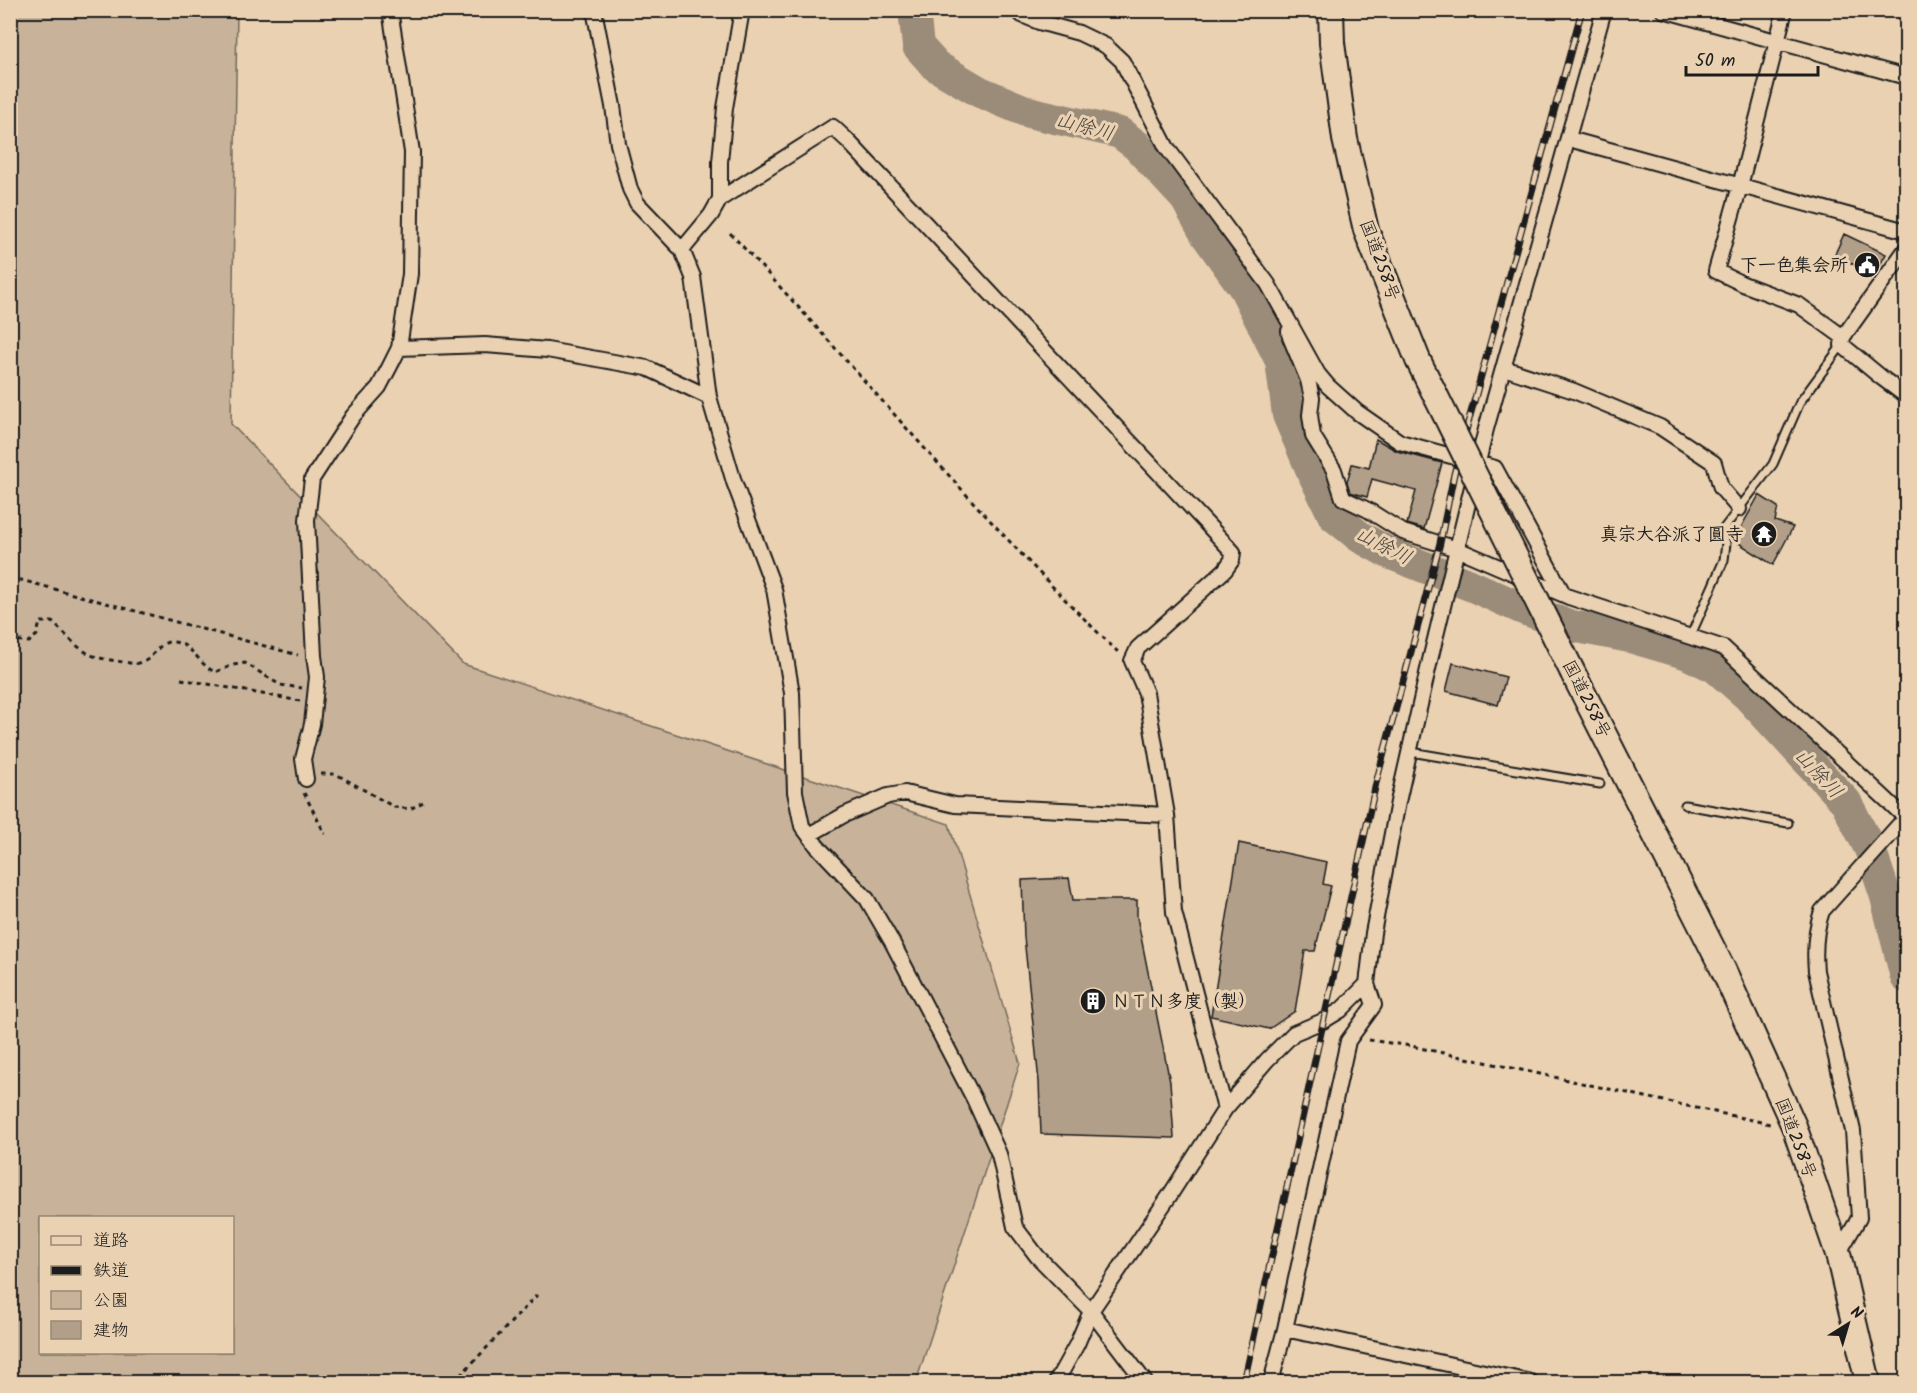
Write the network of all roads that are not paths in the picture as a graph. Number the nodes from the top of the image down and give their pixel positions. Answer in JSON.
{"nodes":[{"id":1,"x":390,"y":10,"type":"edge"},
{"id":2,"x":594,"y":10,"type":"edge"},
{"id":3,"x":742,"y":10,"type":"edge"},
{"id":4,"x":1017,"y":10,"type":"edge"},
{"id":5,"x":1331,"y":10,"type":"edge"},
{"id":6,"x":1604,"y":10,"type":"edge"},
{"id":7,"x":1663,"y":10,"type":"edge"},
{"id":8,"x":1785,"y":10,"type":"edge"},
{"id":9,"x":1777,"y":41,"type":"junction"},
{"id":10,"x":1906,"y":77,"type":"edge"},
{"id":11,"x":1569,"y":139,"type":"junction"},
{"id":12,"x":1740,"y":186,"type":"junction"},
{"id":13,"x":720,"y":199,"type":"junction"},
{"id":14,"x":1906,"y":231,"type":"edge"},
{"id":15,"x":1906,"y":249,"type":"edge"},
{"id":16,"x":682,"y":250,"type":"junction"},
{"id":17,"x":1292,"y":328,"type":"junction"},
{"id":18,"x":1843,"y":341,"type":"junction"},
{"id":19,"x":399,"y":348,"type":"junction"},
{"id":20,"x":1504,"y":368,"type":"junction"},
{"id":21,"x":1906,"y":396,"type":"edge"},
{"id":22,"x":709,"y":397,"type":"junction"},
{"id":23,"x":1479,"y":464,"type":"junction"},
{"id":24,"x":1739,"y":509,"type":"junction"},
{"id":25,"x":1457,"y":549,"type":"junction"},
{"id":26,"x":1564,"y":595,"type":"junction"},
{"id":27,"x":1691,"y":635,"type":"junction"},
{"id":28,"x":1410,"y":752,"type":"junction"},
{"id":29,"x":306,"y":779,"type":"road end"},
{"id":30,"x":1599,"y":784,"type":"dead end"},
{"id":31,"x":1685,"y":805,"type":"dead end"},
{"id":32,"x":1167,"y":815,"type":"junction"},
{"id":33,"x":1904,"y":821,"type":"edge"},
{"id":34,"x":1788,"y":822,"type":"dead end"},
{"id":35,"x":808,"y":835,"type":"junction"},
{"id":36,"x":1367,"y":984,"type":"junction"},
{"id":37,"x":1225,"y":1109,"type":"junction"},
{"id":38,"x":1838,"y":1254,"type":"junction"},
{"id":39,"x":1090,"y":1311,"type":"junction"},
{"id":40,"x":1285,"y":1329,"type":"junction"},
{"id":41,"x":1056,"y":1383,"type":"edge"},
{"id":42,"x":1145,"y":1383,"type":"edge"},
{"id":43,"x":1271,"y":1383,"type":"edge"},
{"id":44,"x":1531,"y":1383,"type":"edge"},
{"id":45,"x":1868,"y":1383,"type":"edge"}],
"edges":[{"from":1,"to":19,"type":"street"},
{"from":2,"to":16,"type":"street"},
{"from":3,"to":13,"type":"street"},
{"from":4,"to":17,"type":"street"},
{"from":5,"to":38,"type":"highway","name":"国道258号","bridge":true},
{"from":6,"to":11,"type":"street"},
{"from":7,"to":9,"type":"street"},
{"from":8,"to":9,"type":"street"},
{"from":9,"to":10,"type":"street"},
{"from":9,"to":12,"type":"street"},
{"from":11,"to":12,"type":"street"},
{"from":11,"to":20,"type":"street"},
{"from":12,"to":14,"type":"street"},
{"from":12,"to":18,"type":"street"},
{"from":13,"to":16,"type":"street"},
{"from":13,"to":32,"type":"street"},
{"from":15,"to":18,"type":"street"},
{"from":16,"to":22,"type":"street"},
{"from":17,"to":23,"type":"street"},
{"from":17,"to":25,"type":"street"},
{"from":18,"to":21,"type":"street"},
{"from":18,"to":24,"type":"lane"},
{"from":19,"to":22,"type":"street"},
{"from":19,"to":29,"type":"street"},
{"from":20,"to":23,"type":"street"},
{"from":20,"to":24,"type":"street"},
{"from":22,"to":35,"type":"street"},
{"from":23,"to":25,"type":"street"},
{"from":23,"to":26,"type":"street"},
{"from":24,"to":27,"type":"lane"},
{"from":25,"to":26,"type":"street"},
{"from":25,"to":28,"type":"street"},
{"from":26,"to":27,"type":"street"},
{"from":27,"to":33,"type":"street"},
{"from":28,"to":30,"type":"lane"},
{"from":28,"to":36,"type":"street"},
{"from":31,"to":34,"type":"lane"},
{"from":32,"to":35,"type":"street"},
{"from":32,"to":37,"type":"street"},
{"from":33,"to":38,"type":"street"},
{"from":35,"to":39,"type":"street"},
{"from":36,"to":37,"type":"street"},
{"from":36,"to":40,"type":"street"},
{"from":37,"to":39,"type":"street"},
{"from":38,"to":45,"type":"highway","name":"国道258号"},
{"from":39,"to":41,"type":"street"},
{"from":39,"to":42,"type":"street"},
{"from":40,"to":43,"type":"street"},
{"from":40,"to":44,"type":"street"}]}
